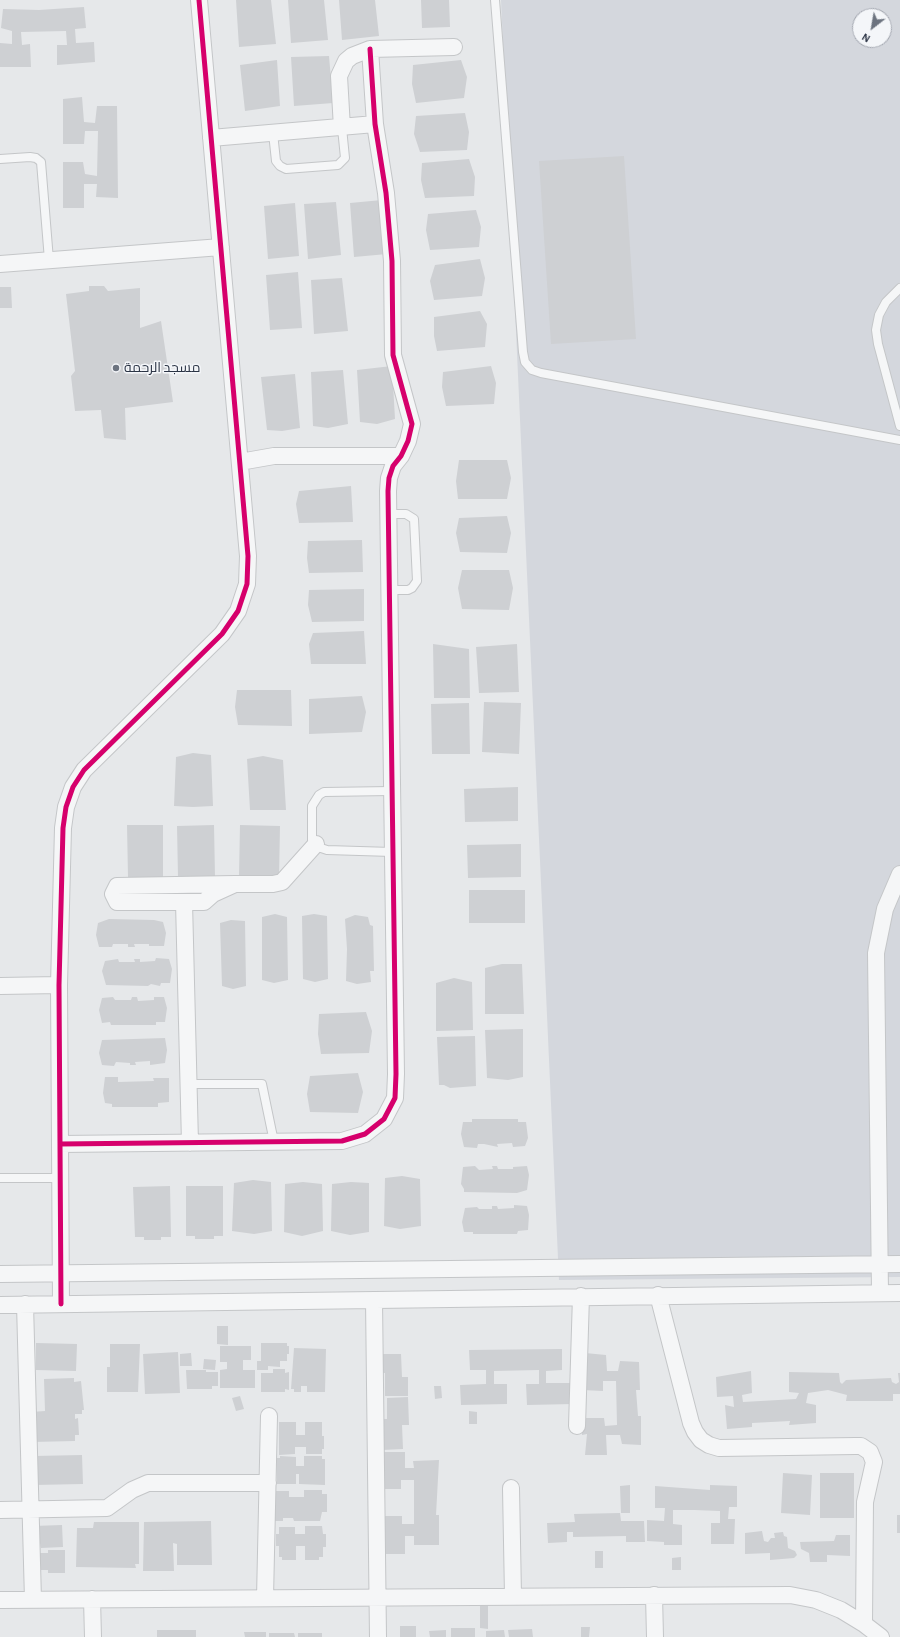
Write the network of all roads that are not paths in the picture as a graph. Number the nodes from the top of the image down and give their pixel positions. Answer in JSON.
{"nodes":[{"id":1,"x":199,"y":0,"type":"edge"},
{"id":2,"x":495,"y":0,"type":"edge"},
{"id":3,"x":454,"y":47,"type":"dead end"},
{"id":4,"x":370,"y":49,"type":"junction"},
{"id":5,"x":375,"y":124,"type":"junction"},
{"id":6,"x":342,"y":128,"type":"junction"},
{"id":7,"x":273,"y":133,"type":"junction"},
{"id":8,"x":211,"y":138,"type":"junction"},
{"id":9,"x":0,"y":159,"type":"edge"},
{"id":10,"x":221,"y":247,"type":"junction"},
{"id":11,"x":49,"y":260,"type":"junction"},
{"id":12,"x":0,"y":264,"type":"edge"},
{"id":13,"x":900,"y":288,"type":"edge"},
{"id":14,"x":900,"y":426,"type":"edge"},
{"id":15,"x":900,"y":440,"type":"edge"},
{"id":16,"x":401,"y":456,"type":"junction"},
{"id":17,"x":240,"y":462,"type":"junction"},
{"id":18,"x":389,"y":514,"type":"junction"},
{"id":19,"x":389,"y":590,"type":"junction"},
{"id":20,"x":392,"y":791,"type":"junction"},
{"id":21,"x":316,"y":844,"type":"junction"},
{"id":22,"x":392,"y":852,"type":"junction"},
{"id":23,"x":900,"y":874,"type":"edge"},
{"id":24,"x":235,"y":884,"type":"junction"},
{"id":25,"x":166,"y":886,"type":"junction"},
{"id":26,"x":167,"y":902,"type":"junction"},
{"id":27,"x":184,"y":902,"type":"junction"},
{"id":28,"x":59,"y":985,"type":"junction"},
{"id":29,"x":0,"y":986,"type":"edge"},
{"id":30,"x":188,"y":1084,"type":"junction"},
{"id":31,"x":274,"y":1142,"type":"junction"},
{"id":32,"x":190,"y":1143,"type":"junction"},
{"id":33,"x":60,"y":1144,"type":"junction"},
{"id":34,"x":0,"y":1178,"type":"edge"},
{"id":35,"x":60,"y":1178,"type":"junction"},
{"id":36,"x":879,"y":1264,"type":"junction"},
{"id":37,"x":900,"y":1264,"type":"edge"},
{"id":38,"x":0,"y":1274,"type":"edge"},
{"id":39,"x":61,"y":1274,"type":"junction"},
{"id":40,"x":880,"y":1293,"type":"junction"},
{"id":41,"x":900,"y":1293,"type":"edge"},
{"id":42,"x":658,"y":1295,"type":"junction"},
{"id":43,"x":582,"y":1296,"type":"junction"},
{"id":44,"x":374,"y":1300,"type":"junction"},
{"id":45,"x":25,"y":1304,"type":"junction"},
{"id":46,"x":61,"y":1304,"type":"junction"},
{"id":47,"x":0,"y":1305,"type":"edge"},
{"id":48,"x":269,"y":1416,"type":"dead end"},
{"id":49,"x":577,"y":1426,"type":"dead end"},
{"id":50,"x":268,"y":1483,"type":"junction"},
{"id":51,"x":511,"y":1488,"type":"dead end"},
{"id":52,"x":0,"y":1510,"type":"edge"},
{"id":53,"x":30,"y":1510,"type":"junction"},
{"id":54,"x":654,"y":1595,"type":"junction"},
{"id":55,"x":513,"y":1596,"type":"junction"},
{"id":56,"x":378,"y":1597,"type":"junction"},
{"id":57,"x":265,"y":1598,"type":"junction"},
{"id":58,"x":92,"y":1599,"type":"junction"},
{"id":59,"x":0,"y":1600,"type":"edge"},
{"id":60,"x":33,"y":1600,"type":"junction"},
{"id":61,"x":864,"y":1624,"type":"junction"},
{"id":62,"x":93,"y":1637,"type":"edge"},
{"id":63,"x":378,"y":1637,"type":"edge"},
{"id":64,"x":655,"y":1637,"type":"edge"},
{"id":65,"x":881,"y":1637,"type":"edge"}],
"edges":[{"from":1,"to":8,"type":"street"},
{"from":2,"to":15,"type":"lane"},
{"from":3,"to":4,"type":"street"},
{"from":4,"to":5,"type":"street"},
{"from":4,"to":6,"type":"street"},
{"from":5,"to":6,"type":"street"},
{"from":5,"to":16,"type":"street"},
{"from":6,"to":7,"type":"street"},
{"from":6,"to":7,"type":"lane"},
{"from":7,"to":8,"type":"street"},
{"from":8,"to":10,"type":"street"},
{"from":9,"to":11,"type":"lane"},
{"from":10,"to":11,"type":"street"},
{"from":10,"to":17,"type":"street"},
{"from":11,"to":12,"type":"street"},
{"from":13,"to":14,"type":"lane"},
{"from":16,"to":17,"type":"street"},
{"from":16,"to":18,"type":"street"},
{"from":17,"to":28,"type":"street"},
{"from":18,"to":19,"type":"street"},
{"from":18,"to":19,"type":"lane"},
{"from":19,"to":20,"type":"street"},
{"from":20,"to":21,"type":"lane"},
{"from":20,"to":22,"type":"street"},
{"from":21,"to":22,"type":"lane"},
{"from":21,"to":24,"type":"street"},
{"from":22,"to":31,"type":"street"},
{"from":23,"to":36,"type":"street"},
{"from":24,"to":25,"type":"street"},
{"from":24,"to":27,"type":"street"},
{"from":25,"to":26,"type":"street"},
{"from":25,"to":26,"type":"street"},
{"from":26,"to":27,"type":"street"},
{"from":27,"to":30,"type":"street"},
{"from":28,"to":29,"type":"street"},
{"from":28,"to":33,"type":"street"},
{"from":30,"to":31,"type":"lane"},
{"from":30,"to":32,"type":"street"},
{"from":31,"to":32,"type":"street"},
{"from":32,"to":33,"type":"street"},
{"from":33,"to":35,"type":"street"},
{"from":34,"to":35,"type":"lane"},
{"from":35,"to":39,"type":"street"},
{"from":36,"to":37,"type":"street"},
{"from":36,"to":39,"type":"street"},
{"from":36,"to":40,"type":"street"},
{"from":38,"to":39,"type":"street"},
{"from":39,"to":46,"type":"street"},
{"from":40,"to":41,"type":"street"},
{"from":40,"to":42,"type":"street"},
{"from":42,"to":43,"type":"street"},
{"from":42,"to":61,"type":"street"},
{"from":43,"to":44,"type":"street"},
{"from":43,"to":49,"type":"street"},
{"from":44,"to":46,"type":"street"},
{"from":44,"to":56,"type":"street"},
{"from":45,"to":46,"type":"street"},
{"from":45,"to":47,"type":"street"},
{"from":45,"to":53,"type":"street"},
{"from":48,"to":50,"type":"street"},
{"from":50,"to":53,"type":"street"},
{"from":50,"to":57,"type":"street"},
{"from":51,"to":55,"type":"street"},
{"from":52,"to":53,"type":"street"},
{"from":53,"to":60,"type":"street"},
{"from":54,"to":55,"type":"street"},
{"from":54,"to":61,"type":"street"},
{"from":54,"to":64,"type":"street"},
{"from":55,"to":56,"type":"street"},
{"from":56,"to":57,"type":"street"},
{"from":56,"to":63,"type":"street"},
{"from":57,"to":58,"type":"street"},
{"from":58,"to":60,"type":"street"},
{"from":58,"to":62,"type":"street"},
{"from":59,"to":60,"type":"street"},
{"from":61,"to":65,"type":"street"}]}
